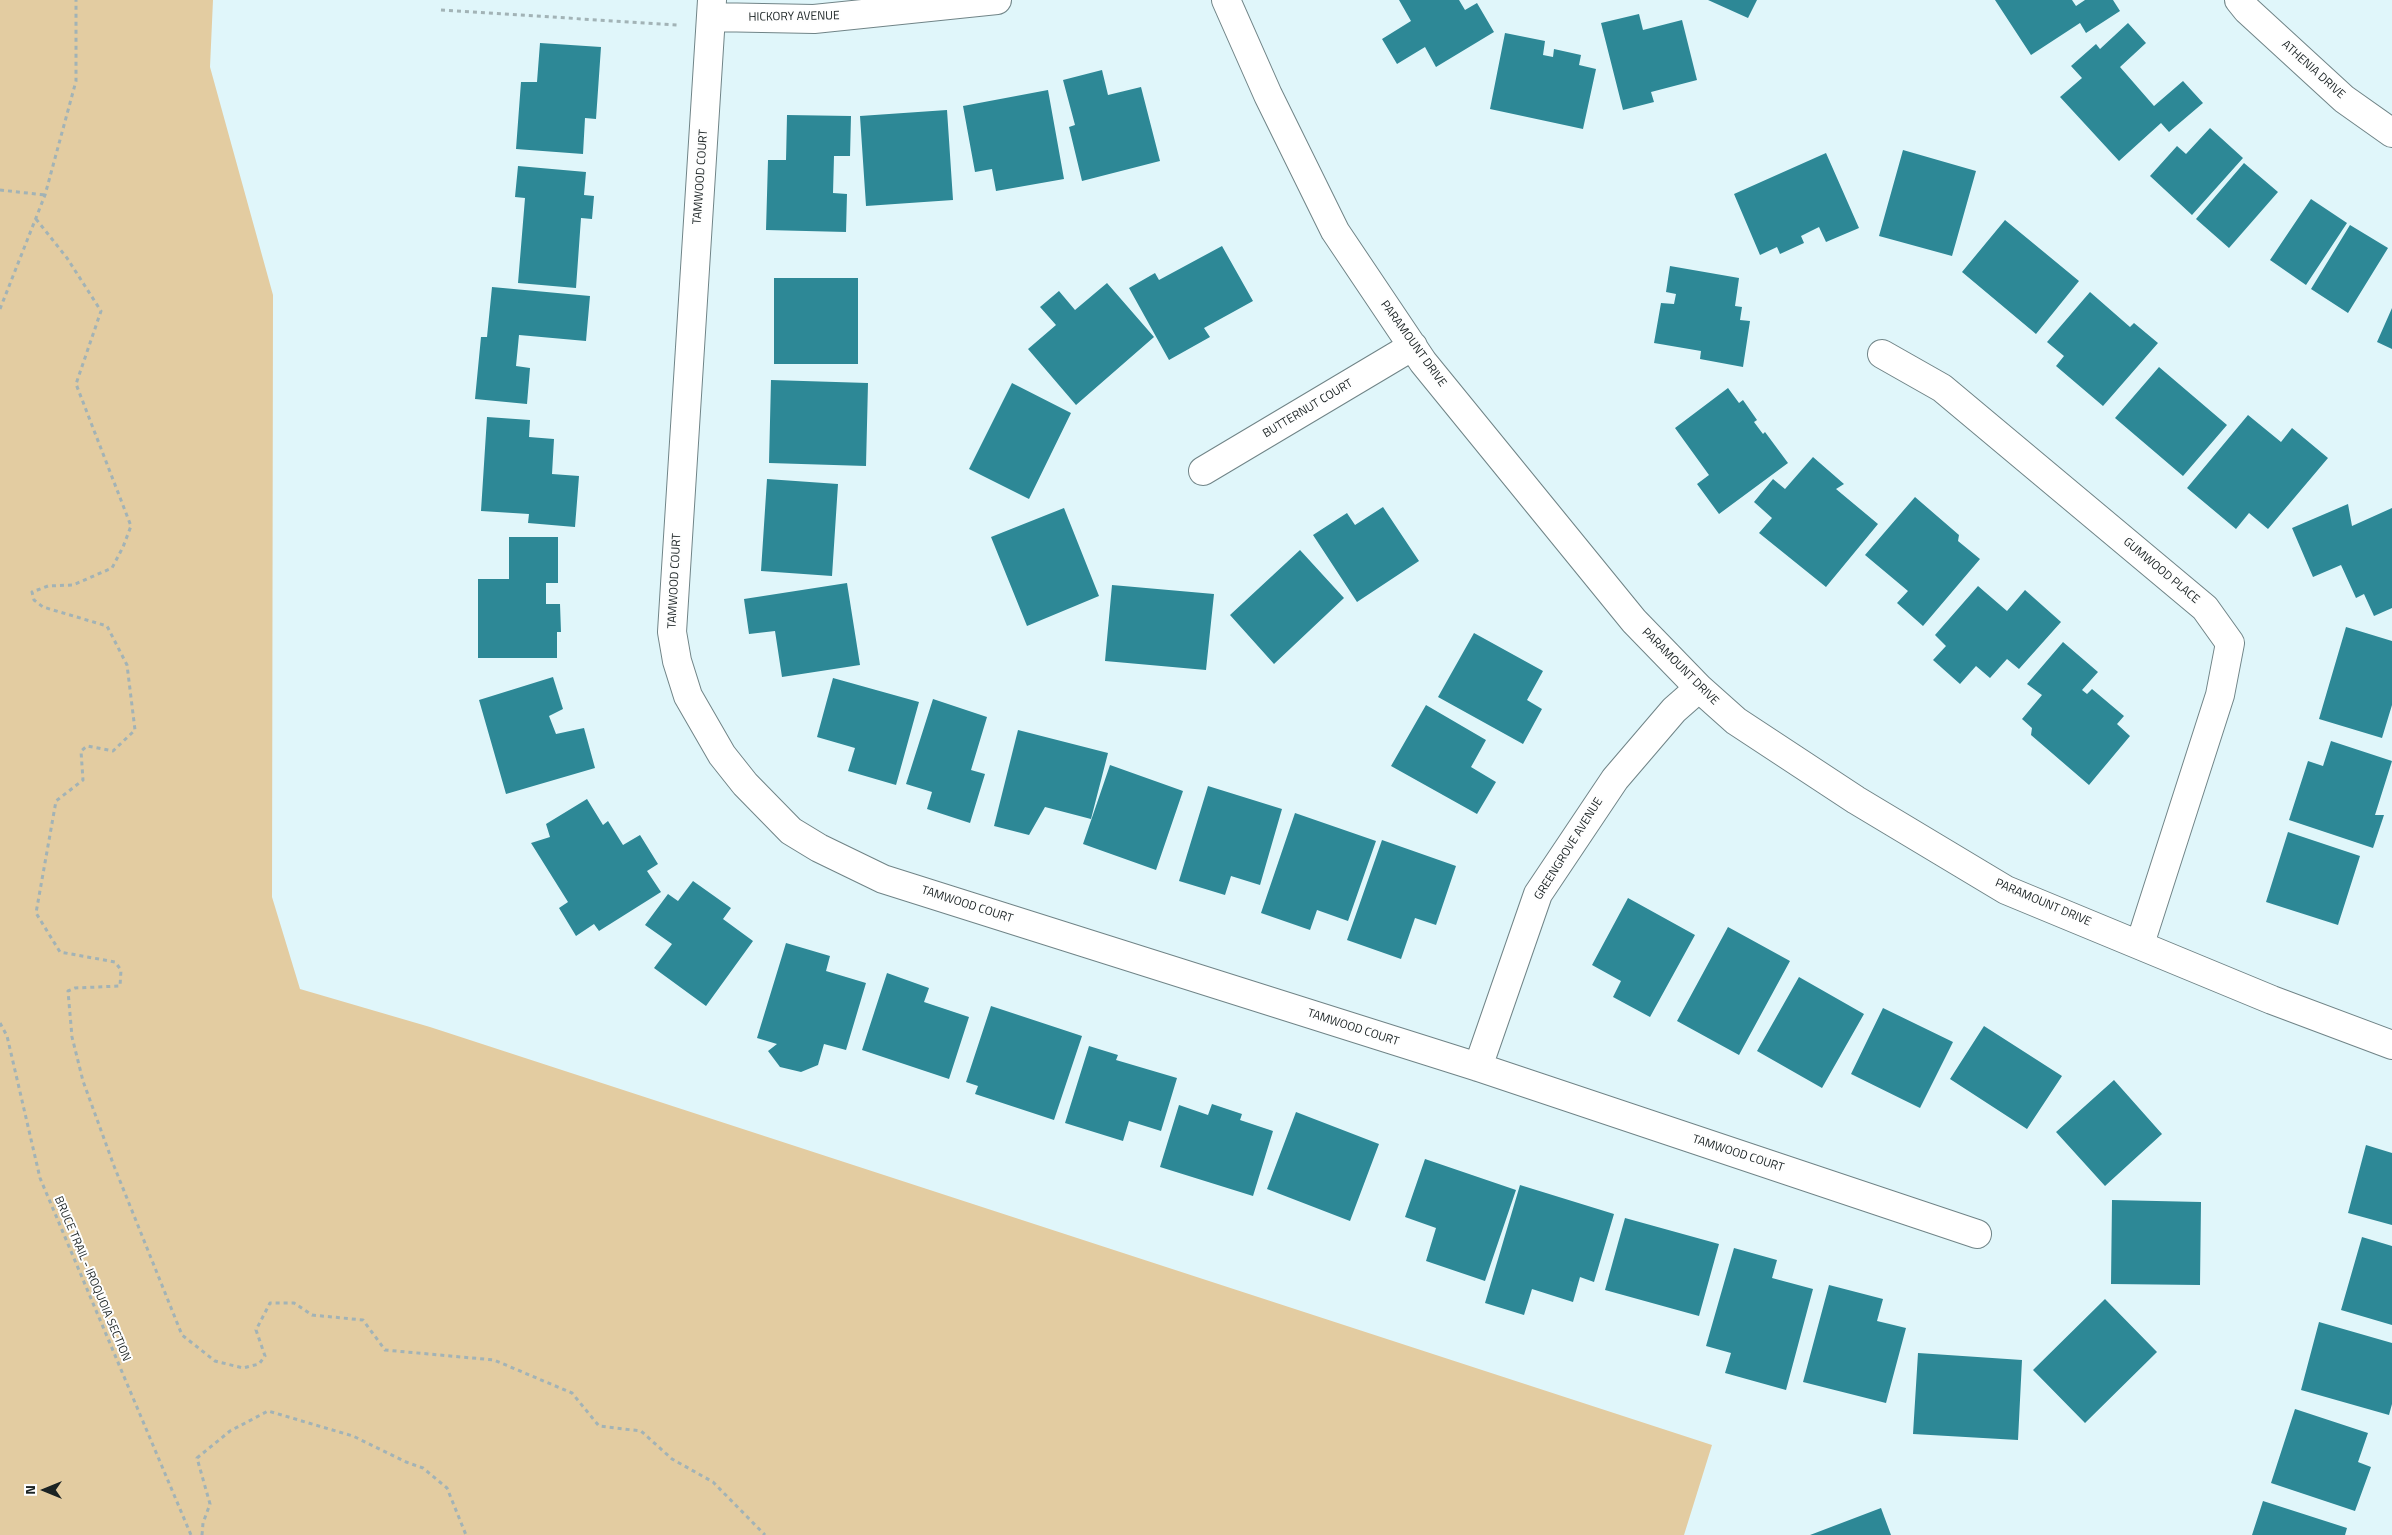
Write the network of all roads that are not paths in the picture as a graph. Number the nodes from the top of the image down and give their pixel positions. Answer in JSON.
{"nodes":[{"id":1,"x":997,"y":0,"type":"edge"},
{"id":2,"x":1226,"y":0,"type":"edge"},
{"id":3,"x":2239,"y":0,"type":"edge"},
{"id":4,"x":711,"y":9,"type":"edge"},
{"id":5,"x":2392,"y":132,"type":"edge"},
{"id":6,"x":1413,"y":346,"type":"junction"},
{"id":7,"x":1882,"y":354,"type":"dead end"},
{"id":8,"x":1202,"y":471,"type":"dead end"},
{"id":9,"x":1699,"y":688,"type":"junction"},
{"id":10,"x":2140,"y":944,"type":"junction"},
{"id":11,"x":2392,"y":1045,"type":"edge"},
{"id":12,"x":1478,"y":1067,"type":"junction"},
{"id":13,"x":1977,"y":1234,"type":"dead end"}],
"edges":[{"from":1,"to":4,"type":"street","name":"HICKORY AVENUE"},
{"from":2,"to":6,"type":"street","name":"PARAMOUNT DRIVE"},
{"from":3,"to":5,"type":"street","name":"ATHENIA DRIVE"},
{"from":4,"to":12,"type":"street","name":"TAMWOOD COURT"},
{"from":6,"to":8,"type":"street","name":"BUTTERNUT COURT"},
{"from":6,"to":9,"type":"street","name":"PARAMOUNT DRIVE"},
{"from":7,"to":10,"type":"street","name":"GUMWOOD PLACE"},
{"from":9,"to":10,"type":"street","name":"PARAMOUNT DRIVE"},
{"from":9,"to":12,"type":"street","name":"GREENGROVE AVENUE"},
{"from":10,"to":11,"type":"street","name":"PARAMOUNT DRIVE"},
{"from":12,"to":13,"type":"street","name":"TAMWOOD COURT"}]}
